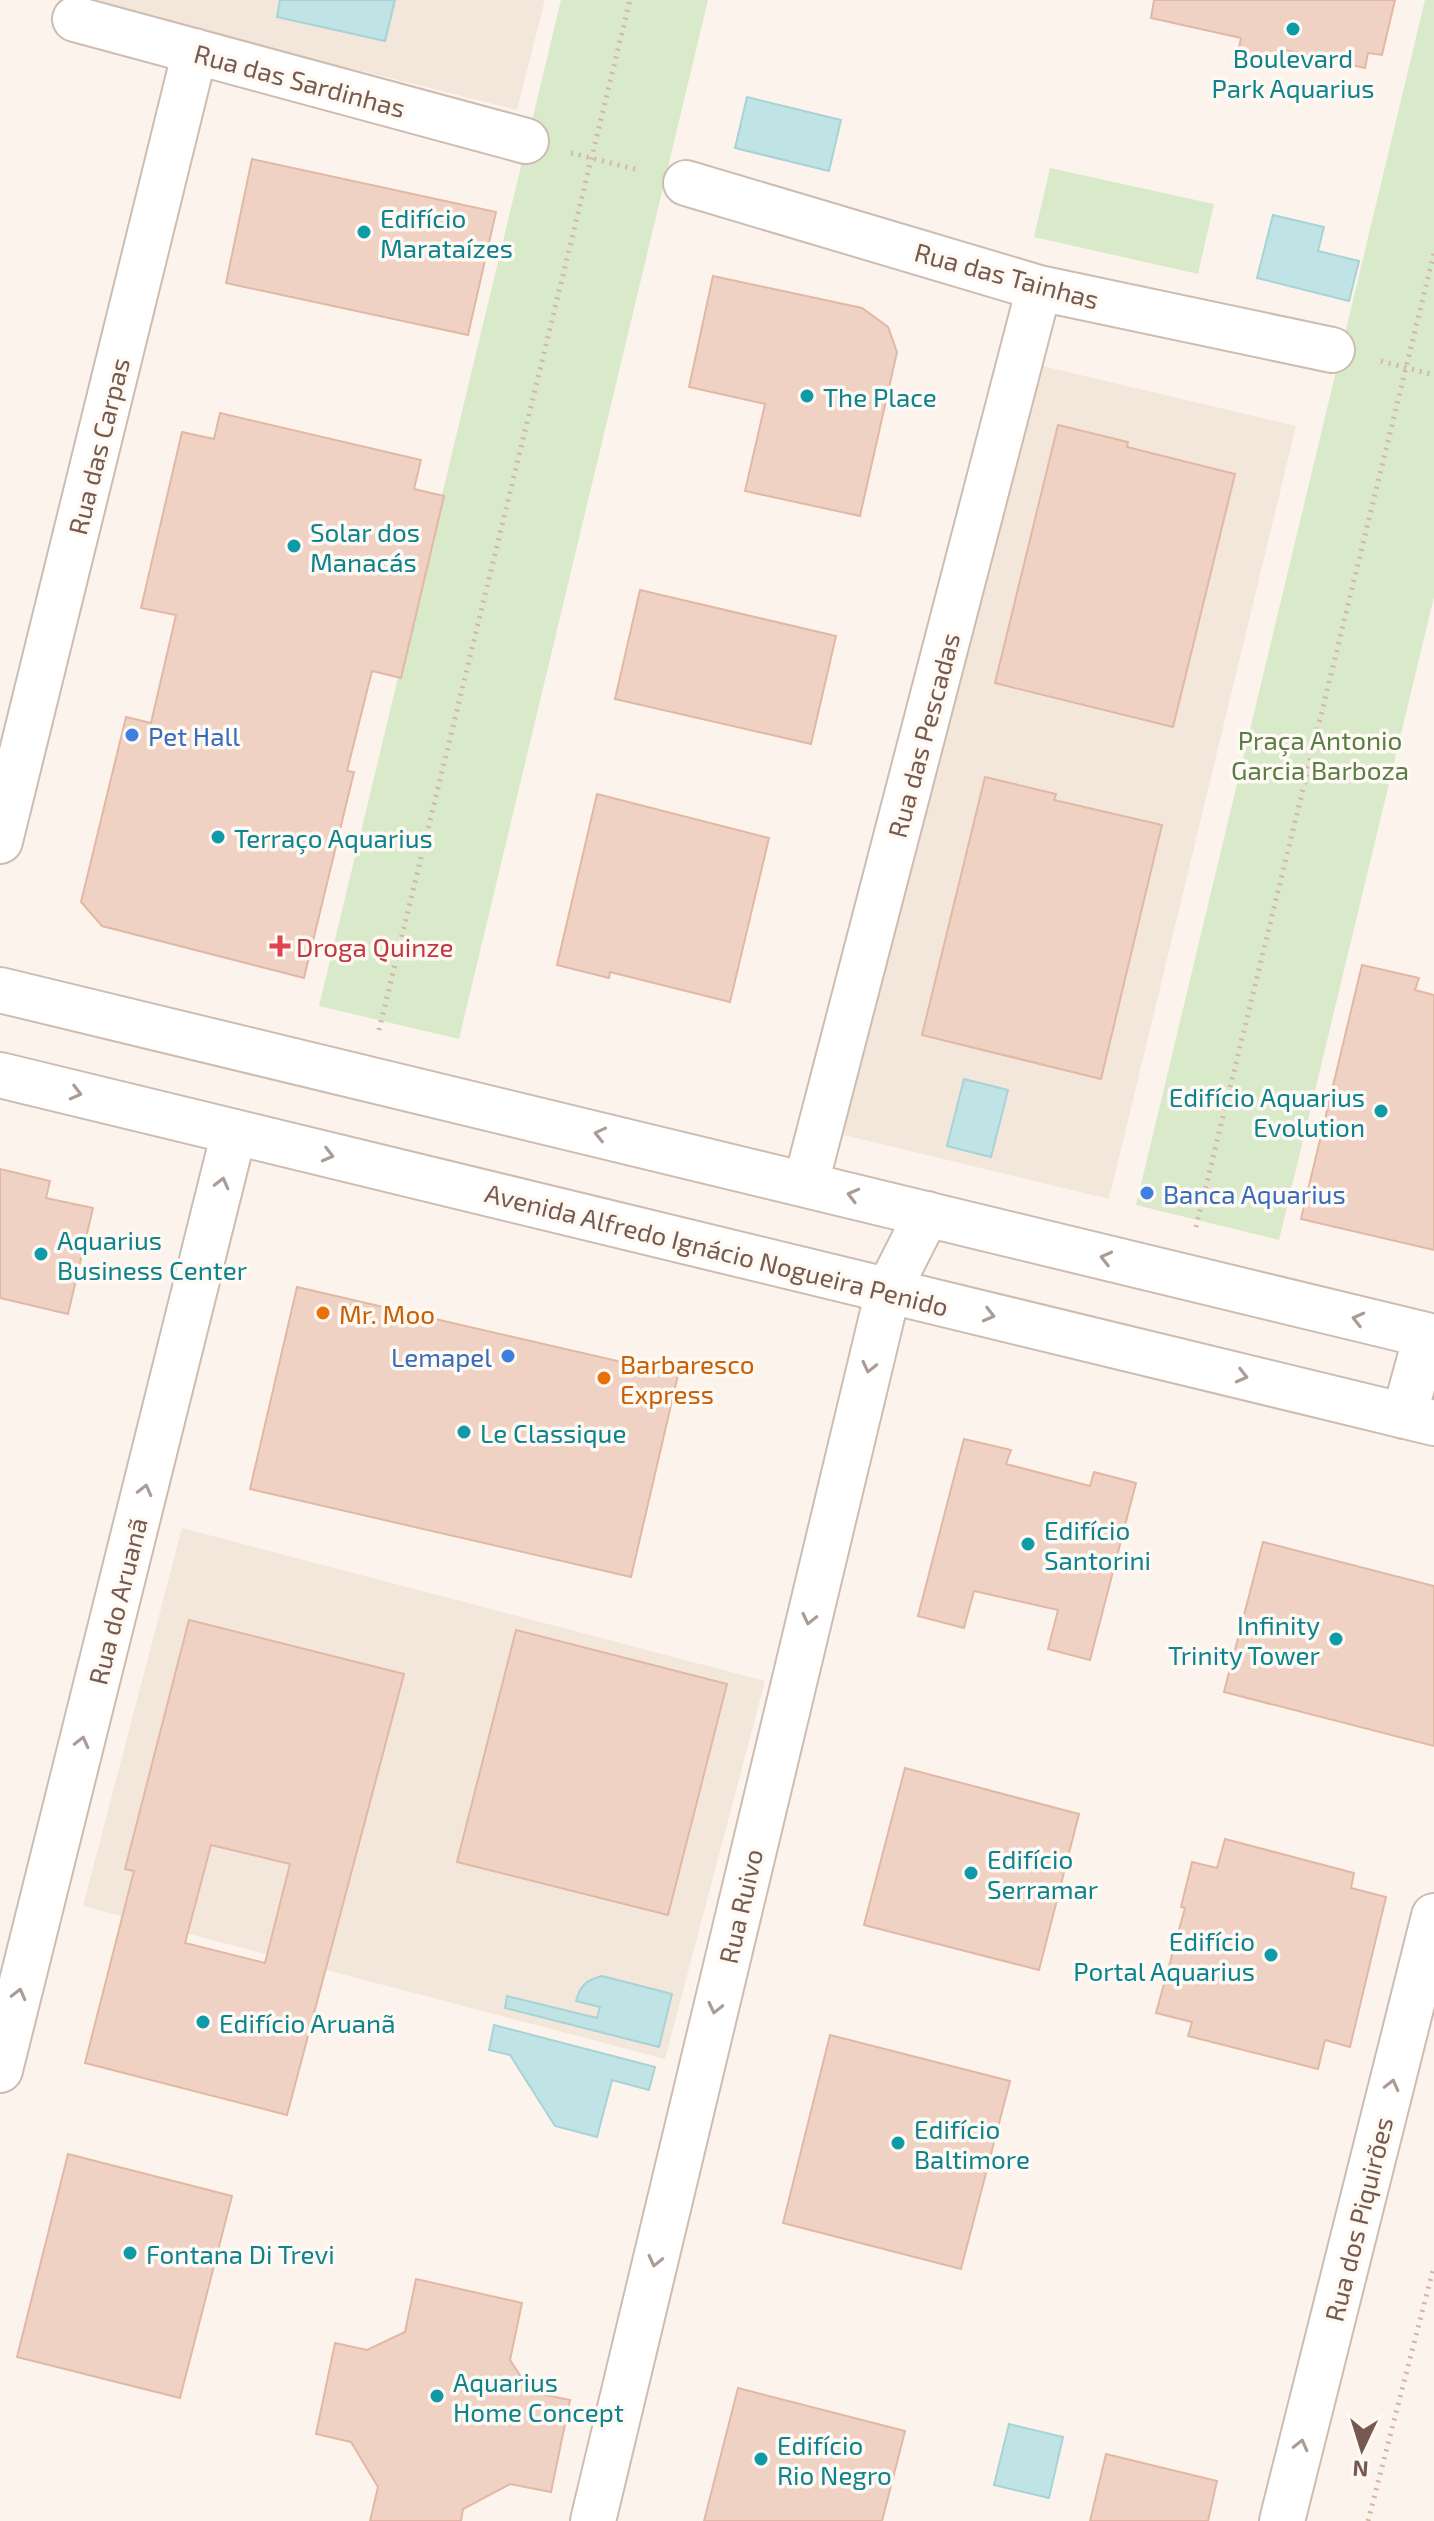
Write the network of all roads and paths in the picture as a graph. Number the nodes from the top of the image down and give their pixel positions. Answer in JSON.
{"nodes":[{"id":1,"x":630,"y":0,"type":"edge"},
{"id":2,"x":75,"y":19,"type":"dead end"},
{"id":3,"x":195,"y":51,"type":"junction"},
{"id":4,"x":526,"y":141,"type":"joint"},
{"id":5,"x":592,"y":158,"type":"junction"},
{"id":6,"x":686,"y":183,"type":"joint"},
{"id":7,"x":1434,"y":253,"type":"edge"},
{"id":8,"x":1039,"y":288,"type":"junction"},
{"id":9,"x":1332,"y":350,"type":"dead end"},
{"id":10,"x":0,"y":841,"type":"edge"},
{"id":11,"x":0,"y":990,"type":"edge"},
{"id":12,"x":0,"y":1075,"type":"edge"},
{"id":13,"x":367,"y":1078,"type":"junction"},
{"id":14,"x":234,"y":1132,"type":"junction"},
{"id":15,"x":806,"y":1183,"type":"junction"},
{"id":16,"x":927,"y":1214,"type":"junction"},
{"id":17,"x":1184,"y":1276,"type":"junction"},
{"id":18,"x":888,"y":1291,"type":"junction"},
{"id":19,"x":1430,"y":1336,"type":"edge"},
{"id":20,"x":1419,"y":1419,"type":"edge"},
{"id":21,"x":1434,"y":1916,"type":"edge"},
{"id":22,"x":0,"y":2070,"type":"edge"},
{"id":23,"x":1434,"y":2266,"type":"edge"},
{"id":24,"x":593,"y":2521,"type":"edge"},
{"id":25,"x":1282,"y":2521,"type":"edge"},
{"id":26,"x":1368,"y":2521,"type":"edge"}],
"edges":[{"from":1,"to":5,"type":"path"},
{"from":2,"to":3,"type":"street","name":"Rua das Sardinhas"},
{"from":3,"to":4,"type":"street","name":"Rua das Sardinhas"},
{"from":3,"to":10,"type":"street","name":"Rua das Carpas"},
{"from":4,"to":5,"type":"path"},
{"from":5,"to":6,"type":"path"},
{"from":5,"to":13,"type":"path"},
{"from":6,"to":8,"type":"street","name":"Rua das Tainhas"},
{"from":7,"to":17,"type":"path"},
{"from":8,"to":9,"type":"street","name":"Rua das Tainhas"},
{"from":8,"to":15,"type":"street","name":"Rua das Pescadas"},
{"from":11,"to":13,"type":"street"},
{"from":12,"to":14,"type":"street","name":"Avenida Alfredo Ignácio Nogueira Penido","one_way":true},
{"from":15,"to":13,"type":"street","one_way":true},
{"from":14,"to":18,"type":"street","name":"Avenida Alfredo Ignácio Nogueira Penido","one_way":true},
{"from":22,"to":14,"type":"street","name":"Rua do Aruanã","one_way":true},
{"from":16,"to":15,"type":"street","one_way":true},
{"from":17,"to":16,"type":"street","one_way":true},
{"from":16,"to":18,"type":"street","name":"Rua Ruivo"},
{"from":19,"to":17,"type":"street","one_way":true},
{"from":18,"to":20,"type":"street","name":"Avenida Alfredo Ignácio Nogueira Penido","one_way":true},
{"from":18,"to":24,"type":"street","name":"Rua Ruivo","one_way":true},
{"from":19,"to":20,"type":"street"},
{"from":25,"to":21,"type":"street","name":"Rua dos Piquirões","one_way":true},
{"from":23,"to":26,"type":"path"}]}
